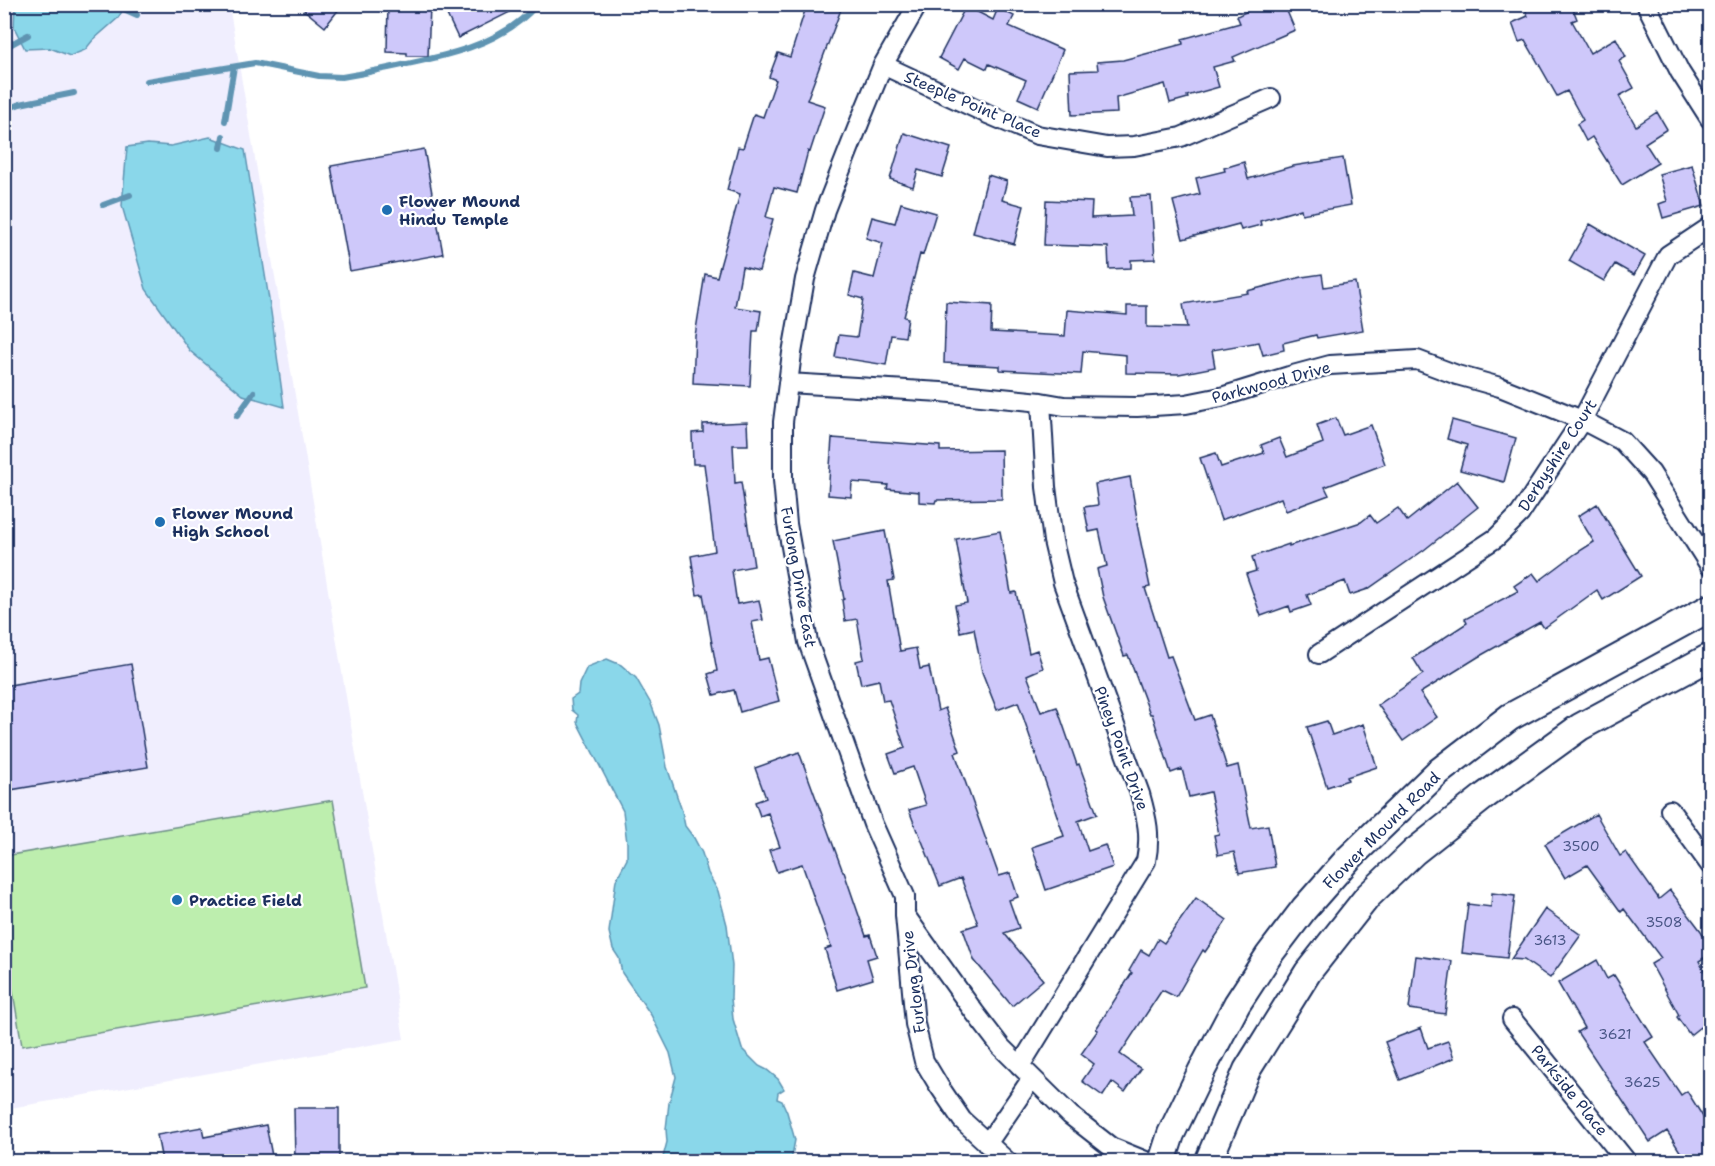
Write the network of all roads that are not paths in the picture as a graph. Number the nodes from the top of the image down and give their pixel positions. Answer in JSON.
{"nodes":[{"id":1,"x":918,"y":4,"type":"edge"},
{"id":2,"x":1646,"y":4,"type":"edge"},
{"id":3,"x":883,"y":65,"type":"junction"},
{"id":4,"x":1271,"y":98,"type":"dead end"},
{"id":5,"x":1710,"y":119,"type":"edge"},
{"id":6,"x":1710,"y":227,"type":"edge"},
{"id":7,"x":788,"y":383,"type":"junction"},
{"id":8,"x":1041,"y":402,"type":"junction"},
{"id":9,"x":1582,"y":420,"type":"junction"},
{"id":10,"x":1710,"y":566,"type":"edge"},
{"id":11,"x":1710,"y":608,"type":"edge"},
{"id":12,"x":1318,"y":654,"type":"dead end"},
{"id":13,"x":1710,"y":657,"type":"edge"},
{"id":14,"x":1670,"y":810,"type":"dead end"},
{"id":15,"x":1710,"y":865,"type":"edge"},
{"id":16,"x":905,"y":915,"type":"junction"},
{"id":17,"x":1512,"y":1019,"type":"dead end"},
{"id":18,"x":1026,"y":1072,"type":"junction"},
{"id":19,"x":987,"y":1144,"type":"junction"},
{"id":20,"x":1008,"y":1161,"type":"edge"},
{"id":21,"x":1148,"y":1161,"type":"edge"},
{"id":22,"x":1162,"y":1161,"type":"edge"},
{"id":23,"x":1208,"y":1161,"type":"edge"},
{"id":24,"x":1627,"y":1161,"type":"edge"}],
"edges":[{"from":1,"to":3,"type":"street","name":"Furlong Drive East"},
{"from":2,"to":5,"type":"street"},
{"from":3,"to":4,"type":"street","name":"Steeple Point Place"},
{"from":3,"to":7,"type":"street","name":"Furlong Drive East"},
{"from":6,"to":9,"type":"street","name":"Derbyshire Court"},
{"from":7,"to":8,"type":"street","name":"Parkwood Drive"},
{"from":7,"to":16,"type":"street","name":"Furlong Drive East"},
{"from":8,"to":9,"type":"street","name":"Parkwood Drive"},
{"from":8,"to":18,"type":"street","name":"Piney Point Drive"},
{"from":9,"to":10,"type":"street","name":"Parkwood Drive"},
{"from":9,"to":12,"type":"street","name":"Derbyshire Court"},
{"from":11,"to":22,"type":"main road","name":"Flower Mound Road"},
{"from":13,"to":23,"type":"main road"},
{"from":14,"to":15,"type":"street"},
{"from":16,"to":18,"type":"street","name":"Furlong Drive East"},
{"from":16,"to":19,"type":"street","name":"Furlong Drive"},
{"from":17,"to":24,"type":"street","name":"Parkside Place"},
{"from":18,"to":19,"type":"street","name":"Piney Point Drive"},
{"from":18,"to":21,"type":"street","name":"Furlong Drive East"},
{"from":19,"to":20,"type":"street","name":"Furlong Drive"}]}
